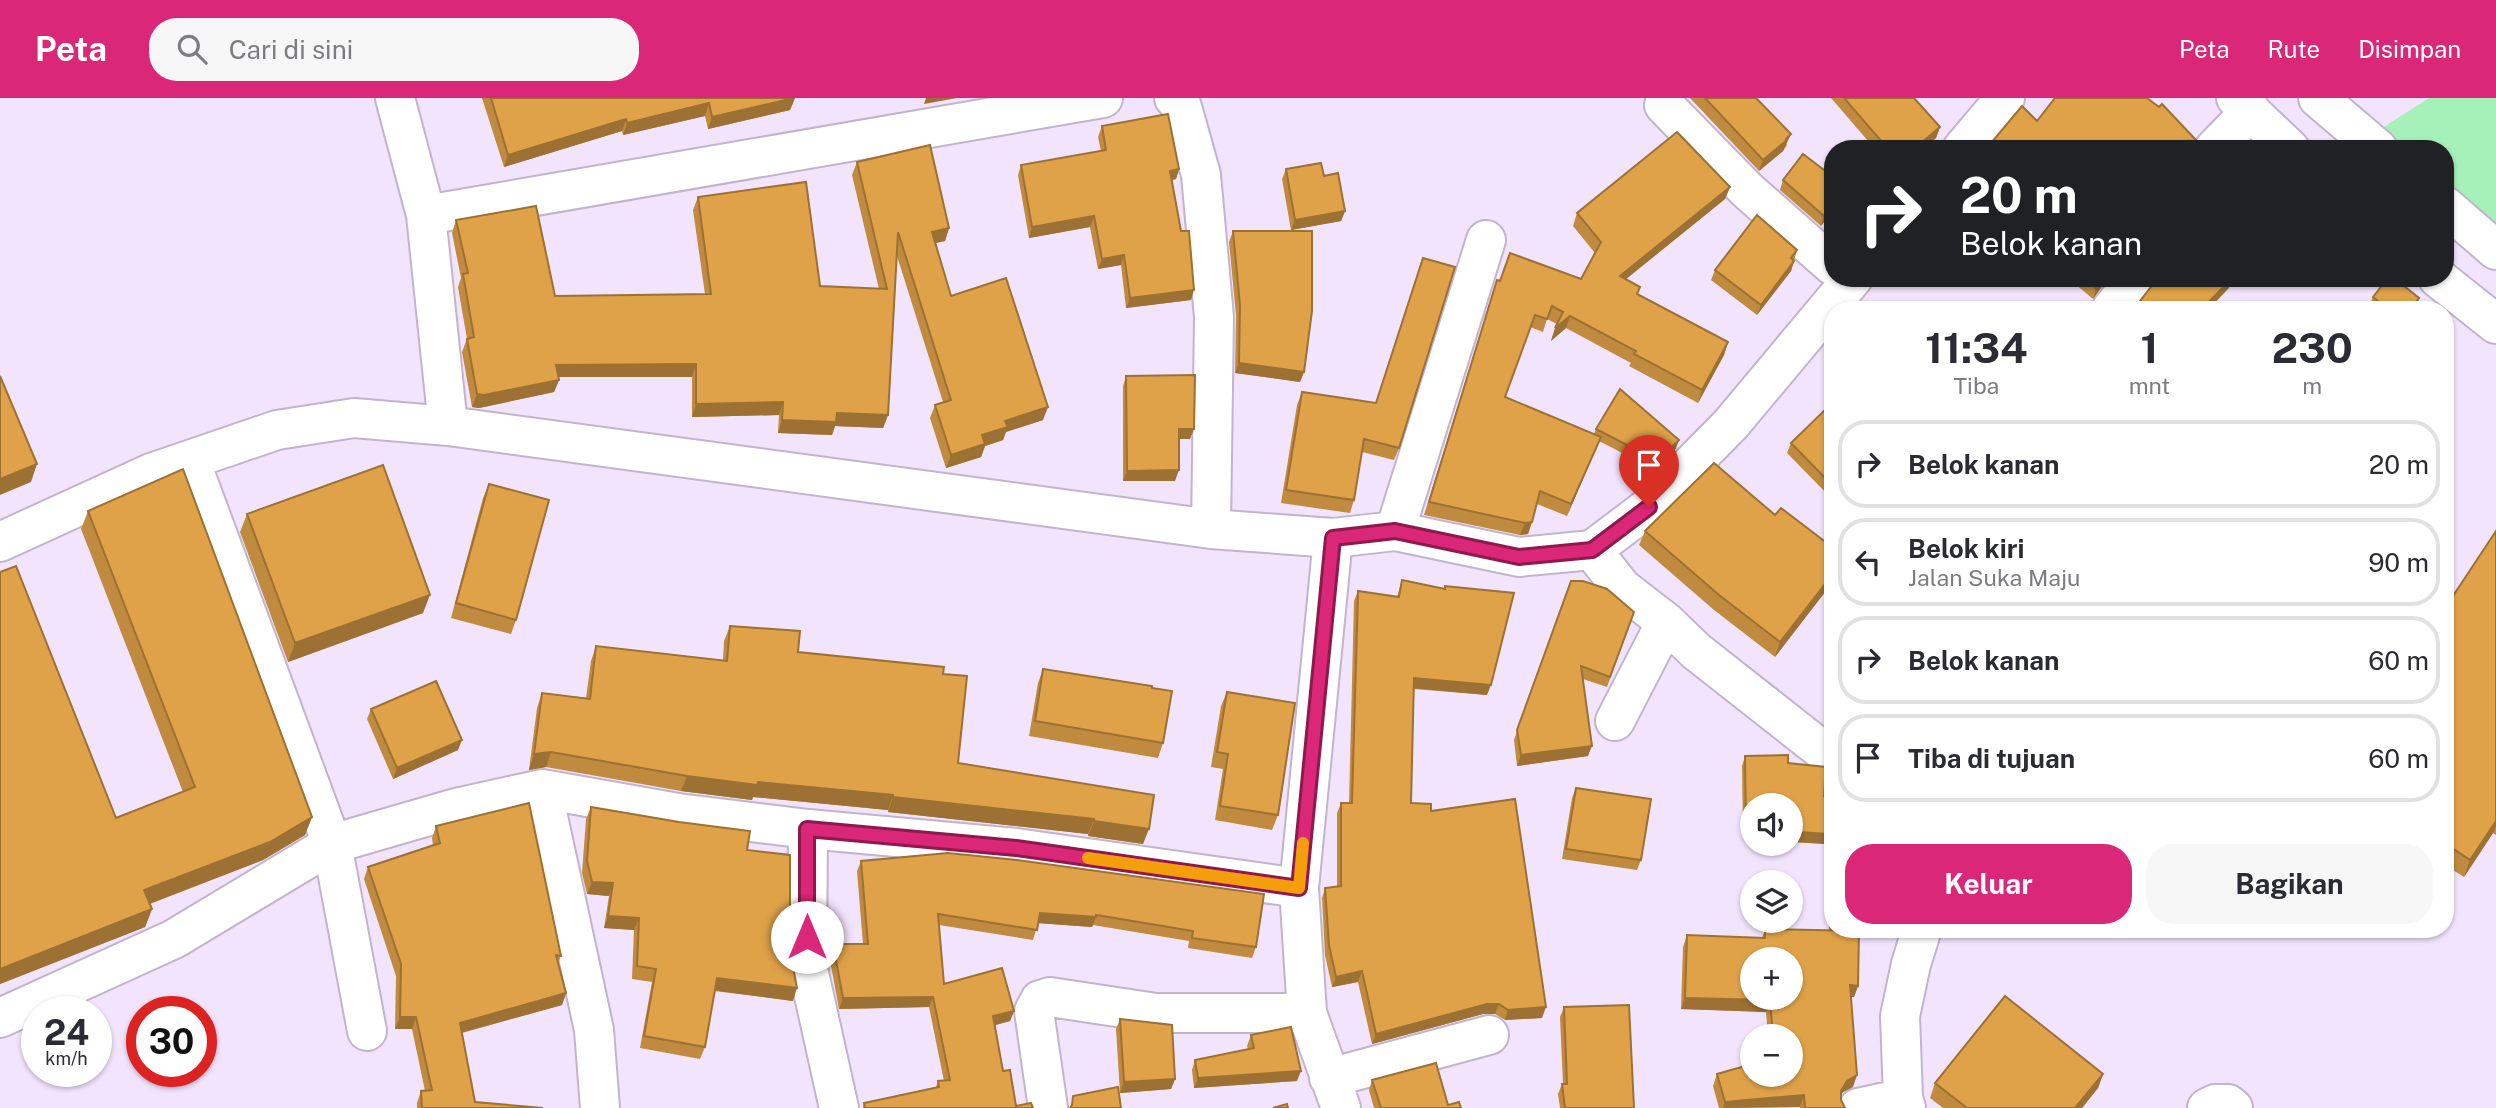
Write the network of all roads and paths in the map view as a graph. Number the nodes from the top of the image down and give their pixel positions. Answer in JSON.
{"nodes":[{"id":1,"x":395,"y":98,"type":"edge"},
{"id":2,"x":1103,"y":98,"type":"edge"},
{"id":3,"x":1174,"y":98,"type":"edge"},
{"id":4,"x":2005,"y":98,"type":"edge"},
{"id":5,"x":2318,"y":98,"type":"edge"},
{"id":6,"x":1664,"y":105,"type":"dead end"},
{"id":7,"x":2243,"y":105,"type":"edge"},
{"id":8,"x":1970,"y":140,"type":"edge"},
{"id":9,"x":2220,"y":140,"type":"edge"},
{"id":10,"x":2280,"y":140,"type":"edge"},
{"id":11,"x":2367,"y":140,"type":"edge"},
{"id":12,"x":2454,"y":214,"type":"edge"},
{"id":13,"x":426,"y":215,"type":"junction"},
{"id":14,"x":1486,"y":240,"type":"dead end"},
{"id":15,"x":2496,"y":250,"type":"edge"},
{"id":16,"x":1824,"y":257,"type":"edge"},
{"id":17,"x":1837,"y":287,"type":"edge"},
{"id":18,"x":2129,"y":287,"type":"edge"},
{"id":19,"x":2449,"y":287,"type":"edge"},
{"id":20,"x":1827,"y":301,"type":"edge"},
{"id":21,"x":2118,"y":301,"type":"edge"},
{"id":22,"x":1824,"y":304,"type":"edge"},
{"id":23,"x":2496,"y":324,"type":"edge"},
{"id":24,"x":447,"y":426,"type":"junction"},
{"id":25,"x":190,"y":460,"type":"junction"},
{"id":26,"x":1211,"y":529,"type":"junction"},
{"id":27,"x":1395,"y":531,"type":"junction"},
{"id":28,"x":1333,"y":538,"type":"junction"},
{"id":29,"x":0,"y":542,"type":"edge"},
{"id":30,"x":1592,"y":550,"type":"junction"},
{"id":31,"x":1666,"y":622,"type":"junction"},
{"id":32,"x":1615,"y":721,"type":"dead end"},
{"id":33,"x":1824,"y":752,"type":"edge"},
{"id":34,"x":542,"y":789,"type":"junction"},
{"id":35,"x":807,"y":829,"type":"junction"},
{"id":36,"x":332,"y":844,"type":"junction"},
{"id":37,"x":1299,"y":888,"type":"junction"},
{"id":38,"x":1919,"y":938,"type":"edge"},
{"id":39,"x":1307,"y":1013,"type":"junction"},
{"id":40,"x":0,"y":1018,"type":"edge"},
{"id":41,"x":367,"y":1031,"type":"dead end"},
{"id":42,"x":1489,"y":1035,"type":"dead end"},
{"id":43,"x":1335,"y":1093,"type":"edge"},
{"id":44,"x":1905,"y":1103,"type":"edge"},
{"id":45,"x":600,"y":1108,"type":"edge"},
{"id":46,"x":839,"y":1108,"type":"edge"},
{"id":47,"x":1048,"y":1108,"type":"edge"},
{"id":48,"x":1858,"y":1108,"type":"edge"},
{"id":49,"x":2207,"y":1108,"type":"edge"},
{"id":50,"x":2232,"y":1108,"type":"edge"}],
"edges":[{"from":1,"to":13,"type":"street"},
{"from":2,"to":13,"type":"street"},
{"from":3,"to":26,"type":"street"},
{"from":4,"to":8,"type":"street"},
{"from":5,"to":11,"type":"street"},
{"from":6,"to":16,"type":"street"},
{"from":7,"to":9,"type":"street"},
{"from":7,"to":10,"type":"street"},
{"from":12,"to":15,"type":"street"},
{"from":13,"to":24,"type":"street"},
{"from":14,"to":27,"type":"street"},
{"from":17,"to":20,"type":"street"},
{"from":18,"to":21,"type":"street"},
{"from":19,"to":23,"type":"street"},
{"from":22,"to":30,"type":"street"},
{"from":24,"to":25,"type":"street"},
{"from":24,"to":26,"type":"street"},
{"from":25,"to":29,"type":"street"},
{"from":25,"to":36,"type":"street"},
{"from":26,"to":28,"type":"street"},
{"from":27,"to":28,"type":"street"},
{"from":27,"to":30,"type":"street"},
{"from":28,"to":37,"type":"street"},
{"from":30,"to":31,"type":"street"},
{"from":31,"to":32,"type":"street"},
{"from":31,"to":33,"type":"street"},
{"from":34,"to":35,"type":"street"},
{"from":34,"to":36,"type":"street"},
{"from":34,"to":45,"type":"street"},
{"from":35,"to":37,"type":"street"},
{"from":35,"to":46,"type":"street"},
{"from":36,"to":40,"type":"street"},
{"from":36,"to":41,"type":"street"},
{"from":37,"to":39,"type":"street"},
{"from":38,"to":44,"type":"street"},
{"from":39,"to":43,"type":"street"},
{"from":39,"to":47,"type":"street"},
{"from":42,"to":43,"type":"street"},
{"from":44,"to":48,"type":"street"},
{"from":49,"to":50,"type":"street"}]}
